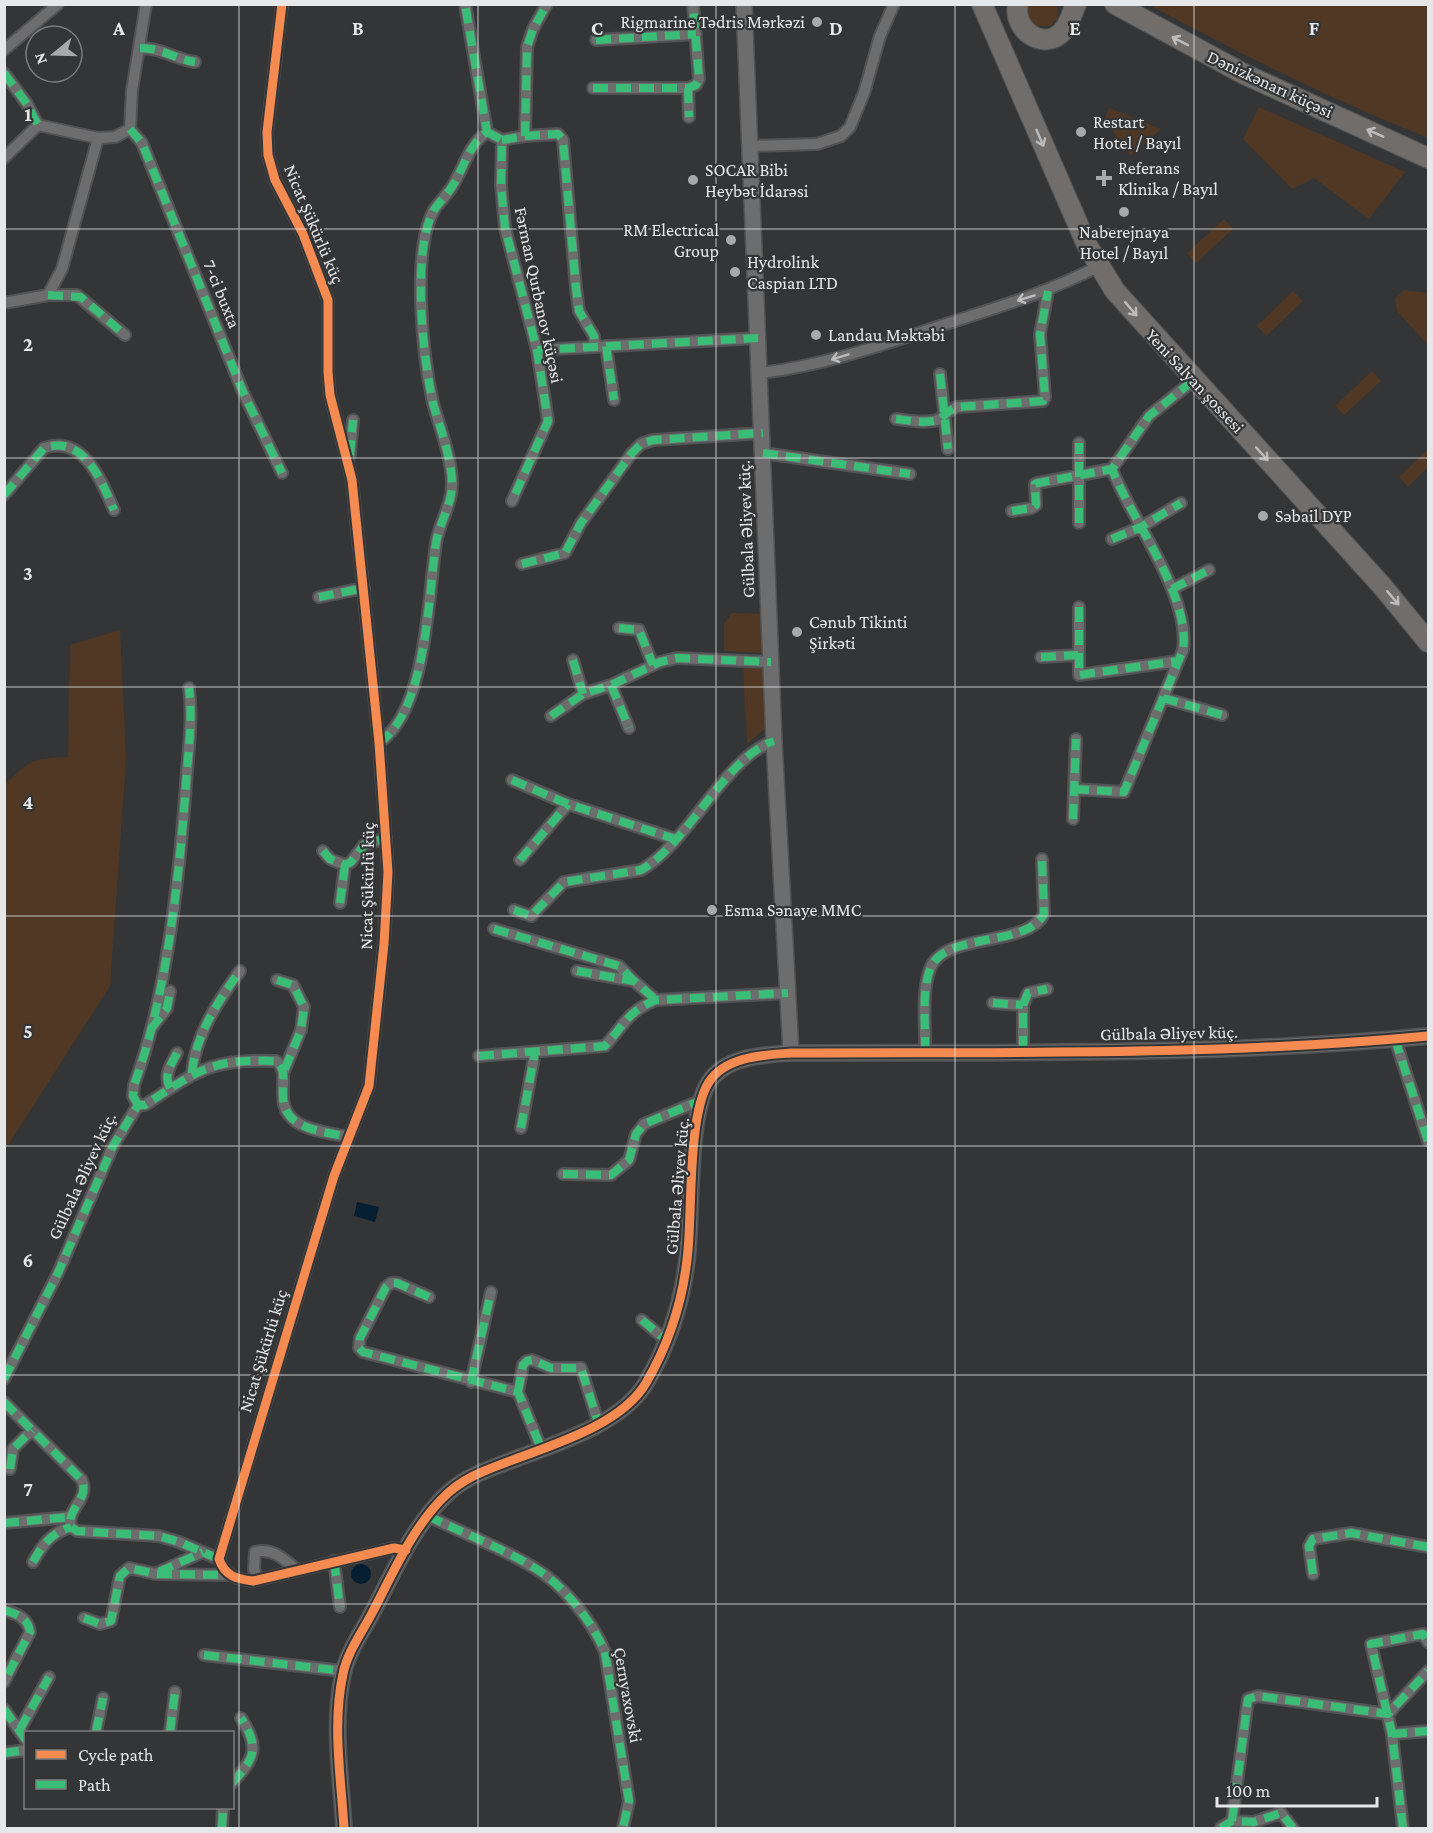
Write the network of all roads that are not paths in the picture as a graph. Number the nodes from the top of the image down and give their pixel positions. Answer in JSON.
{"nodes":[{"id":1,"x":58,"y":4,"type":"edge"},
{"id":2,"x":146,"y":4,"type":"edge"},
{"id":3,"x":282,"y":4,"type":"edge"},
{"id":4,"x":465,"y":4,"type":"edge"},
{"id":5,"x":547,"y":4,"type":"edge"},
{"id":6,"x":693,"y":4,"type":"edge"},
{"id":7,"x":744,"y":4,"type":"edge"},
{"id":8,"x":894,"y":4,"type":"edge"},
{"id":9,"x":972,"y":4,"type":"edge"},
{"id":10,"x":982,"y":4,"type":"edge"},
{"id":11,"x":1076,"y":4,"type":"edge"},
{"id":12,"x":1115,"y":4,"type":"edge"},
{"id":13,"x":1015,"y":13,"type":"edge"},
{"id":14,"x":1069,"y":14,"type":"edge"},
{"id":15,"x":696,"y":34,"type":"junction"},
{"id":16,"x":596,"y":40,"type":"dead end"},
{"id":17,"x":140,"y":48,"type":"junction"},
{"id":18,"x":4,"y":50,"type":"edge"},
{"id":19,"x":195,"y":62,"type":"dead end"},
{"id":20,"x":4,"y":74,"type":"edge"},
{"id":21,"x":1017,"y":84,"type":"junction"},
{"id":22,"x":593,"y":88,"type":"dead end"},
{"id":23,"x":688,"y":88,"type":"junction"},
{"id":24,"x":689,"y":117,"type":"dead end"},
{"id":25,"x":38,"y":125,"type":"junction"},
{"id":26,"x":130,"y":129,"type":"junction"},
{"id":27,"x":487,"y":132,"type":"junction"},
{"id":28,"x":525,"y":136,"type":"junction"},
{"id":29,"x":98,"y":138,"type":"junction"},
{"id":30,"x":502,"y":140,"type":"junction"},
{"id":31,"x":750,"y":146,"type":"junction"},
{"id":32,"x":4,"y":158,"type":"edge"},
{"id":33,"x":1428,"y":158,"type":"edge"},
{"id":34,"x":1099,"y":266,"type":"junction"},
{"id":35,"x":1048,"y":291,"type":"junction"},
{"id":36,"x":48,"y":295,"type":"junction"},
{"id":37,"x":4,"y":303,"type":"edge"},
{"id":38,"x":125,"y":335,"type":"dead end"},
{"id":39,"x":758,"y":338,"type":"junction"},
{"id":40,"x":601,"y":347,"type":"junction"},
{"id":41,"x":537,"y":350,"type":"junction"},
{"id":42,"x":760,"y":373,"type":"junction"},
{"id":43,"x":940,"y":374,"type":"dead end"},
{"id":44,"x":1194,"y":380,"type":"junction"},
{"id":45,"x":614,"y":400,"type":"dead end"},
{"id":46,"x":946,"y":411,"type":"junction"},
{"id":47,"x":896,"y":419,"type":"dead end"},
{"id":48,"x":353,"y":420,"type":"dead end"},
{"id":49,"x":763,"y":433,"type":"junction"},
{"id":50,"x":1079,"y":443,"type":"dead end"},
{"id":51,"x":948,"y":449,"type":"dead end"},
{"id":52,"x":763,"y":453,"type":"junction"},
{"id":53,"x":349,"y":458,"type":"junction"},
{"id":54,"x":1112,"y":469,"type":"junction"},
{"id":55,"x":282,"y":473,"type":"dead end"},
{"id":56,"x":910,"y":474,"type":"dead end"},
{"id":57,"x":1078,"y":475,"type":"junction"},
{"id":58,"x":4,"y":495,"type":"edge"},
{"id":59,"x":512,"y":501,"type":"dead end"},
{"id":60,"x":1181,"y":503,"type":"dead end"},
{"id":61,"x":114,"y":510,"type":"dead end"},
{"id":62,"x":1012,"y":511,"type":"dead end"},
{"id":63,"x":1079,"y":523,"type":"dead end"},
{"id":64,"x":1141,"y":527,"type":"junction"},
{"id":65,"x":1112,"y":539,"type":"dead end"},
{"id":66,"x":522,"y":564,"type":"dead end"},
{"id":67,"x":1209,"y":570,"type":"dead end"},
{"id":68,"x":364,"y":588,"type":"junction"},
{"id":69,"x":1172,"y":589,"type":"junction"},
{"id":70,"x":319,"y":597,"type":"dead end"},
{"id":71,"x":1079,"y":606,"type":"dead end"},
{"id":72,"x":619,"y":628,"type":"dead end"},
{"id":73,"x":1428,"y":642,"type":"edge"},
{"id":74,"x":1078,"y":655,"type":"junction"},
{"id":75,"x":1041,"y":657,"type":"dead end"},
{"id":76,"x":573,"y":660,"type":"dead end"},
{"id":77,"x":1178,"y":661,"type":"junction"},
{"id":78,"x":771,"y":662,"type":"junction"},
{"id":79,"x":653,"y":665,"type":"junction"},
{"id":80,"x":611,"y":685,"type":"junction"},
{"id":81,"x":189,"y":688,"type":"dead end"},
{"id":82,"x":583,"y":694,"type":"junction"},
{"id":83,"x":1163,"y":698,"type":"junction"},
{"id":84,"x":1222,"y":715,"type":"dead end"},
{"id":85,"x":551,"y":716,"type":"dead end"},
{"id":86,"x":629,"y":728,"type":"dead end"},
{"id":87,"x":1076,"y":739,"type":"dead end"},
{"id":88,"x":774,"y":741,"type":"junction"},
{"id":89,"x":379,"y":743,"type":"junction"},
{"id":90,"x":512,"y":780,"type":"dead end"},
{"id":91,"x":1074,"y":789,"type":"junction"},
{"id":92,"x":567,"y":804,"type":"junction"},
{"id":93,"x":1073,"y":819,"type":"dead end"},
{"id":94,"x":386,"y":838,"type":"junction"},
{"id":95,"x":675,"y":839,"type":"junction"},
{"id":96,"x":323,"y":851,"type":"dead end"},
{"id":97,"x":1042,"y":859,"type":"dead end"},
{"id":98,"x":520,"y":860,"type":"dead end"},
{"id":99,"x":345,"y":864,"type":"junction"},
{"id":100,"x":340,"y":903,"type":"dead end"},
{"id":101,"x":514,"y":910,"type":"dead end"},
{"id":102,"x":494,"y":929,"type":"dead end"},
{"id":103,"x":240,"y":971,"type":"dead end"},
{"id":104,"x":577,"y":971,"type":"dead end"},
{"id":105,"x":277,"y":980,"type":"dead end"},
{"id":106,"x":634,"y":981,"type":"junction"},
{"id":107,"x":1047,"y":989,"type":"dead end"},
{"id":108,"x":170,"y":991,"type":"dead end"},
{"id":109,"x":788,"y":993,"type":"junction"},
{"id":110,"x":656,"y":1000,"type":"junction"},
{"id":111,"x":993,"y":1003,"type":"dead end"},
{"id":112,"x":1023,"y":1005,"type":"junction"},
{"id":113,"x":149,"y":1032,"type":"junction"},
{"id":114,"x":1428,"y":1036,"type":"edge"},
{"id":115,"x":1395,"y":1040,"type":"junction"},
{"id":116,"x":535,"y":1052,"type":"junction"},
{"id":117,"x":925,"y":1052,"type":"junction"},
{"id":118,"x":1023,"y":1052,"type":"junction"},
{"id":119,"x":177,"y":1053,"type":"dead end"},
{"id":120,"x":791,"y":1053,"type":"junction"},
{"id":121,"x":479,"y":1056,"type":"dead end"},
{"id":122,"x":284,"y":1071,"type":"junction"},
{"id":123,"x":192,"y":1073,"type":"junction"},
{"id":124,"x":170,"y":1088,"type":"junction"},
{"id":125,"x":702,"y":1100,"type":"junction"},
{"id":126,"x":138,"y":1105,"type":"junction"},
{"id":127,"x":1426,"y":1121,"type":"edge"},
{"id":128,"x":520,"y":1128,"type":"dead end"},
{"id":129,"x":348,"y":1137,"type":"junction"},
{"id":130,"x":1428,"y":1141,"type":"edge"},
{"id":131,"x":563,"y":1174,"type":"dead end"},
{"id":132,"x":491,"y":1292,"type":"dead end"},
{"id":133,"x":429,"y":1297,"type":"dead end"},
{"id":134,"x":642,"y":1320,"type":"dead end"},
{"id":135,"x":667,"y":1341,"type":"junction"},
{"id":136,"x":5,"y":1378,"type":"edge"},
{"id":137,"x":471,"y":1382,"type":"junction"},
{"id":138,"x":518,"y":1392,"type":"junction"},
{"id":139,"x":4,"y":1402,"type":"edge"},
{"id":140,"x":599,"y":1425,"type":"junction"},
{"id":141,"x":32,"y":1430,"type":"junction"},
{"id":142,"x":541,"y":1448,"type":"junction"},
{"id":143,"x":10,"y":1469,"type":"dead end"},
{"id":144,"x":428,"y":1516,"type":"junction"},
{"id":145,"x":71,"y":1522,"type":"junction"},
{"id":146,"x":4,"y":1523,"type":"edge"},
{"id":147,"x":1428,"y":1547,"type":"edge"},
{"id":148,"x":406,"y":1550,"type":"junction"},
{"id":149,"x":203,"y":1552,"type":"junction"},
{"id":150,"x":219,"y":1559,"type":"junction"},
{"id":151,"x":334,"y":1561,"type":"junction"},
{"id":152,"x":33,"y":1562,"type":"dead end"},
{"id":153,"x":297,"y":1570,"type":"junction"},
{"id":154,"x":156,"y":1574,"type":"junction"},
{"id":155,"x":228,"y":1575,"type":"junction"},
{"id":156,"x":1312,"y":1575,"type":"dead end"},
{"id":157,"x":258,"y":1579,"type":"junction"},
{"id":158,"x":340,"y":1607,"type":"dead end"},
{"id":159,"x":4,"y":1610,"type":"edge"},
{"id":160,"x":84,"y":1618,"type":"dead end"},
{"id":161,"x":1428,"y":1641,"type":"edge"},
{"id":162,"x":204,"y":1655,"type":"dead end"},
{"id":163,"x":343,"y":1671,"type":"junction"},
{"id":164,"x":1428,"y":1671,"type":"edge"},
{"id":165,"x":49,"y":1677,"type":"dead end"},
{"id":166,"x":4,"y":1682,"type":"edge"},
{"id":167,"x":175,"y":1692,"type":"dead end"},
{"id":168,"x":103,"y":1698,"type":"dead end"},
{"id":169,"x":4,"y":1709,"type":"edge"},
{"id":170,"x":1388,"y":1714,"type":"junction"},
{"id":171,"x":241,"y":1718,"type":"dead end"},
{"id":172,"x":20,"y":1729,"type":"junction"},
{"id":173,"x":96,"y":1731,"type":"edge"},
{"id":174,"x":170,"y":1731,"type":"edge"},
{"id":175,"x":1428,"y":1731,"type":"edge"},
{"id":176,"x":1392,"y":1734,"type":"junction"},
{"id":177,"x":24,"y":1736,"type":"edge"},
{"id":178,"x":24,"y":1750,"type":"edge"},
{"id":179,"x":4,"y":1753,"type":"edge"},
{"id":180,"x":234,"y":1781,"type":"edge"},
{"id":181,"x":223,"y":1809,"type":"edge"},
{"id":182,"x":1232,"y":1821,"type":"junction"},
{"id":183,"x":222,"y":1828,"type":"edge"},
{"id":184,"x":344,"y":1828,"type":"edge"},
{"id":185,"x":623,"y":1828,"type":"edge"},
{"id":186,"x":1221,"y":1828,"type":"edge"},
{"id":187,"x":1293,"y":1828,"type":"edge"},
{"id":188,"x":1403,"y":1828,"type":"edge"}],
"edges":[{"from":1,"to":18,"type":"street"},
{"from":2,"to":17,"type":"street"},
{"from":3,"to":53,"type":"street","name":"Nicat Şükürlü küç"},
{"from":4,"to":27,"type":"street"},
{"from":5,"to":28,"type":"street"},
{"from":6,"to":15,"type":"street"},
{"from":7,"to":31,"type":"street","name":"Gülbala Əliyev küç."},
{"from":8,"to":31,"type":"street"},
{"from":9,"to":21,"type":"street"},
{"from":10,"to":21,"type":"highway"},
{"from":11,"to":14,"type":"highway"},
{"from":33,"to":12,"type":"highway","name":"Dənizkənarı küçəsi","one_way":true},
{"from":13,"to":14,"type":"highway"},
{"from":13,"to":21,"type":"highway"},
{"from":15,"to":16,"type":"street"},
{"from":15,"to":23,"type":"street"},
{"from":17,"to":19,"type":"street"},
{"from":17,"to":26,"type":"street"},
{"from":20,"to":25,"type":"street"},
{"from":21,"to":34,"type":"highway","name":"Yeni Salyan şossesi","one_way":true},
{"from":22,"to":23,"type":"street"},
{"from":23,"to":24,"type":"street"},
{"from":25,"to":29,"type":"street"},
{"from":25,"to":32,"type":"street"},
{"from":26,"to":29,"type":"street"},
{"from":26,"to":55,"type":"street","name":"7-ci buxta"},
{"from":27,"to":30,"type":"street"},
{"from":27,"to":89,"type":"street"},
{"from":28,"to":30,"type":"street"},
{"from":28,"to":40,"type":"street"},
{"from":29,"to":36,"type":"street"},
{"from":30,"to":41,"type":"street","name":"Fərman Qurbanov küçəsi"},
{"from":31,"to":39,"type":"street","name":"Gülbala Əliyev küç."},
{"from":34,"to":35,"type":"street"},
{"from":34,"to":44,"type":"highway","name":"Yeni Salyan şossesi","one_way":true},
{"from":35,"to":42,"type":"street","one_way":true},
{"from":35,"to":46,"type":"street"},
{"from":36,"to":37,"type":"street"},
{"from":36,"to":38,"type":"street"},
{"from":39,"to":40,"type":"street"},
{"from":39,"to":42,"type":"street","name":"Gülbala Əliyev küç."},
{"from":40,"to":41,"type":"street"},
{"from":40,"to":45,"type":"street"},
{"from":41,"to":59,"type":"street","name":"Fərman Qurbanov küçəsi"},
{"from":42,"to":49,"type":"street","name":"Gülbala Əliyev küç."},
{"from":43,"to":46,"type":"street"},
{"from":44,"to":54,"type":"street"},
{"from":44,"to":73,"type":"highway","name":"Yeni Salyan şossesi","one_way":true},
{"from":46,"to":47,"type":"street"},
{"from":46,"to":51,"type":"street"},
{"from":48,"to":53,"type":"street"},
{"from":49,"to":52,"type":"street","name":"Gülbala Əliyev küç."},
{"from":49,"to":66,"type":"street"},
{"from":50,"to":57,"type":"street"},
{"from":52,"to":56,"type":"street"},
{"from":52,"to":78,"type":"street","name":"Gülbala Əliyev küç."},
{"from":53,"to":68,"type":"street","name":"Nicat Şükürlü küç"},
{"from":54,"to":57,"type":"street"},
{"from":54,"to":64,"type":"street"},
{"from":57,"to":62,"type":"street"},
{"from":57,"to":63,"type":"street"},
{"from":58,"to":61,"type":"street"},
{"from":60,"to":64,"type":"street"},
{"from":64,"to":65,"type":"street"},
{"from":64,"to":69,"type":"street"},
{"from":67,"to":69,"type":"street"},
{"from":68,"to":70,"type":"street"},
{"from":68,"to":89,"type":"street","name":"Nicat Şükürlü küç"},
{"from":69,"to":77,"type":"street"},
{"from":71,"to":74,"type":"street"},
{"from":72,"to":79,"type":"street"},
{"from":74,"to":75,"type":"street"},
{"from":74,"to":77,"type":"street"},
{"from":76,"to":82,"type":"street"},
{"from":77,"to":83,"type":"street"},
{"from":78,"to":79,"type":"street"},
{"from":78,"to":88,"type":"street","name":"Gülbala Əliyev küç."},
{"from":79,"to":80,"type":"street"},
{"from":80,"to":82,"type":"street"},
{"from":80,"to":86,"type":"street"},
{"from":81,"to":113,"type":"street"},
{"from":82,"to":85,"type":"street"},
{"from":83,"to":84,"type":"street"},
{"from":83,"to":91,"type":"street"},
{"from":87,"to":91,"type":"street"},
{"from":88,"to":95,"type":"street"},
{"from":88,"to":109,"type":"street","name":"Gülbala Əliyev küç."},
{"from":89,"to":94,"type":"street","name":"Nicat Şükürlü küç"},
{"from":90,"to":92,"type":"street"},
{"from":91,"to":93,"type":"street"},
{"from":92,"to":95,"type":"street"},
{"from":92,"to":98,"type":"street"},
{"from":94,"to":99,"type":"street"},
{"from":94,"to":129,"type":"street","name":"Nicat Şükürlü küç"},
{"from":95,"to":101,"type":"street"},
{"from":96,"to":99,"type":"street"},
{"from":97,"to":117,"type":"street"},
{"from":99,"to":100,"type":"street"},
{"from":102,"to":106,"type":"street"},
{"from":103,"to":123,"type":"street"},
{"from":104,"to":106,"type":"street"},
{"from":105,"to":122,"type":"street"},
{"from":106,"to":110,"type":"street"},
{"from":107,"to":112,"type":"street"},
{"from":108,"to":113,"type":"street"},
{"from":109,"to":110,"type":"street"},
{"from":109,"to":120,"type":"street","name":"Gülbala Əliyev küç."},
{"from":110,"to":116,"type":"street"},
{"from":111,"to":112,"type":"street"},
{"from":112,"to":118,"type":"street"},
{"from":113,"to":126,"type":"street"},
{"from":114,"to":115,"type":"street","name":"Gülbala Əliyev küç."},
{"from":115,"to":118,"type":"street","name":"Gülbala Əliyev küç."},
{"from":115,"to":127,"type":"street"},
{"from":116,"to":121,"type":"street"},
{"from":116,"to":128,"type":"street"},
{"from":117,"to":118,"type":"street","name":"Gülbala Əliyev küç."},
{"from":117,"to":120,"type":"street","name":"Gülbala Əliyev küç."},
{"from":119,"to":124,"type":"street"},
{"from":120,"to":125,"type":"street","name":"Gülbala Əliyev küç."},
{"from":122,"to":123,"type":"street","name":"Gülbala Əliyev küç."},
{"from":122,"to":129,"type":"street"},
{"from":123,"to":124,"type":"street","name":"Gülbala Əliyev küç."},
{"from":124,"to":126,"type":"street","name":"Gülbala Əliyev küç."},
{"from":125,"to":131,"type":"street"},
{"from":125,"to":135,"type":"street","name":"Gülbala Əliyev küç."},
{"from":126,"to":136,"type":"street","name":"Gülbala Əliyev küç."},
{"from":127,"to":130,"type":"street"},
{"from":129,"to":150,"type":"street","name":"Nicat Şükürlü küç"},
{"from":132,"to":137,"type":"street"},
{"from":133,"to":137,"type":"street"},
{"from":134,"to":135,"type":"street"},
{"from":135,"to":140,"type":"street","name":"Gülbala Əliyev küç."},
{"from":137,"to":138,"type":"street"},
{"from":138,"to":140,"type":"street"},
{"from":138,"to":142,"type":"street"},
{"from":139,"to":141,"type":"street"},
{"from":140,"to":142,"type":"street","name":"Gülbala Əliyev küç."},
{"from":141,"to":143,"type":"street"},
{"from":141,"to":145,"type":"street"},
{"from":142,"to":144,"type":"street","name":"Gülbala Əliyev küç."},
{"from":144,"to":148,"type":"street","name":"Gülbala Əliyev küç."},
{"from":144,"to":185,"type":"street","name":"Çernyaxovski"},
{"from":145,"to":146,"type":"street"},
{"from":145,"to":149,"type":"street"},
{"from":145,"to":152,"type":"street"},
{"from":147,"to":156,"type":"street"},
{"from":148,"to":151,"type":"street"},
{"from":148,"to":163,"type":"street","name":"Gülbala Əliyev küç."},
{"from":149,"to":150,"type":"street"},
{"from":149,"to":154,"type":"street"},
{"from":150,"to":155,"type":"street"},
{"from":151,"to":153,"type":"street"},
{"from":151,"to":158,"type":"street"},
{"from":153,"to":157,"type":"street"},
{"from":153,"to":157,"type":"street"},
{"from":154,"to":155,"type":"street"},
{"from":154,"to":160,"type":"street"},
{"from":155,"to":157,"type":"street"},
{"from":159,"to":166,"type":"street"},
{"from":161,"to":170,"type":"street"},
{"from":162,"to":163,"type":"street"},
{"from":163,"to":184,"type":"street","name":"Gülbala Əliyev küç."},
{"from":164,"to":170,"type":"street"},
{"from":165,"to":172,"type":"street"},
{"from":167,"to":174,"type":"street"},
{"from":168,"to":173,"type":"street"},
{"from":169,"to":172,"type":"street"},
{"from":170,"to":176,"type":"street"},
{"from":170,"to":182,"type":"street"},
{"from":171,"to":180,"type":"street"},
{"from":172,"to":177,"type":"street"},
{"from":175,"to":176,"type":"street"},
{"from":176,"to":188,"type":"street"},
{"from":178,"to":179,"type":"street"},
{"from":181,"to":183,"type":"street"},
{"from":182,"to":186,"type":"street"},
{"from":182,"to":187,"type":"street"}]}
